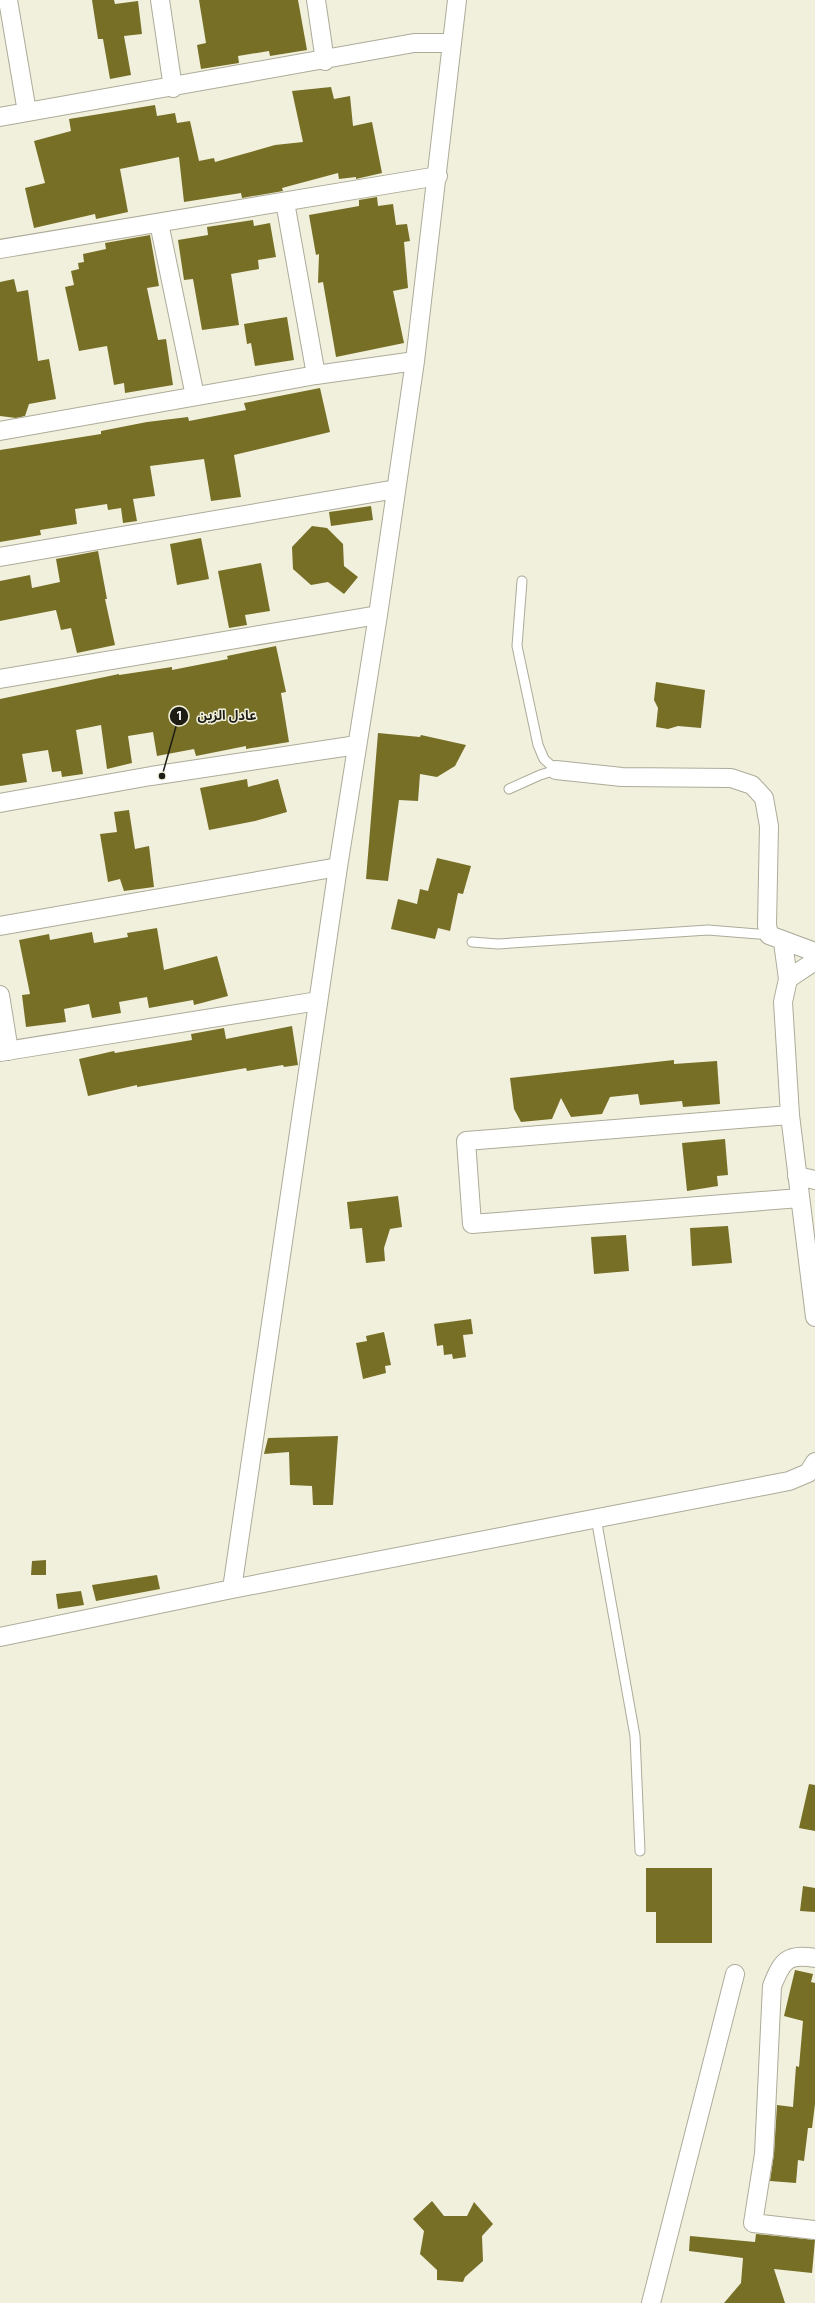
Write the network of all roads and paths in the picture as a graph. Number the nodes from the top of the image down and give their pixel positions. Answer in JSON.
{"nodes":[{"id":1,"x":8,"y":0,"type":"edge"},
{"id":2,"x":160,"y":0,"type":"edge"},
{"id":3,"x":316,"y":0,"type":"edge"},
{"id":4,"x":457,"y":0,"type":"edge"},
{"id":5,"x":451,"y":43,"type":"junction"},
{"id":6,"x":325,"y":61,"type":"junction"},
{"id":7,"x":173,"y":88,"type":"junction"},
{"id":8,"x":27,"y":112,"type":"junction"},
{"id":9,"x":0,"y":117,"type":"edge"},
{"id":10,"x":438,"y":176,"type":"junction"},
{"id":11,"x":285,"y":202,"type":"junction"},
{"id":12,"x":159,"y":223,"type":"junction"},
{"id":13,"x":0,"y":249,"type":"edge"},
{"id":14,"x":415,"y":361,"type":"junction"},
{"id":15,"x":316,"y":375,"type":"junction"},
{"id":16,"x":195,"y":396,"type":"junction"},
{"id":17,"x":0,"y":431,"type":"edge"},
{"id":18,"x":396,"y":489,"type":"junction"},
{"id":19,"x":0,"y":558,"type":"edge"},
{"id":20,"x":522,"y":581,"type":"dead end"},
{"id":21,"x":378,"y":615,"type":"junction"},
{"id":22,"x":0,"y":679,"type":"edge"},
{"id":23,"x":357,"y":745,"type":"junction"},
{"id":24,"x":556,"y":770,"type":"junction"},
{"id":25,"x":509,"y":789,"type":"dead end"},
{"id":26,"x":0,"y":803,"type":"edge"},
{"id":27,"x":338,"y":867,"type":"junction"},
{"id":28,"x":0,"y":926,"type":"edge"},
{"id":29,"x":776,"y":938,"type":"junction"},
{"id":30,"x":472,"y":942,"type":"dead end"},
{"id":31,"x":815,"y":952,"type":"edge"},
{"id":32,"x":815,"y":961,"type":"edge"},
{"id":33,"x":788,"y":979,"type":"junction"},
{"id":34,"x":0,"y":995,"type":"edge"},
{"id":35,"x":318,"y":1001,"type":"junction"},
{"id":36,"x":4,"y":1052,"type":"edge"},
{"id":37,"x":790,"y":1115,"type":"junction"},
{"id":38,"x":798,"y":1176,"type":"junction"},
{"id":39,"x":815,"y":1180,"type":"edge"},
{"id":40,"x":800,"y":1198,"type":"junction"},
{"id":41,"x":815,"y":1317,"type":"edge"},
{"id":42,"x":815,"y":1462,"type":"edge"},
{"id":43,"x":596,"y":1518,"type":"junction"},
{"id":44,"x":232,"y":1589,"type":"junction"},
{"id":45,"x":0,"y":1637,"type":"edge"},
{"id":46,"x":640,"y":1851,"type":"dead end"},
{"id":47,"x":815,"y":1958,"type":"edge"},
{"id":48,"x":735,"y":1974,"type":"dead end"},
{"id":49,"x":815,"y":2230,"type":"edge"},
{"id":50,"x":651,"y":2303,"type":"edge"}],
"edges":[{"from":1,"to":8,"type":"street"},
{"from":2,"to":7,"type":"street"},
{"from":3,"to":6,"type":"street"},
{"from":4,"to":5,"type":"street"},
{"from":5,"to":6,"type":"street"},
{"from":5,"to":10,"type":"street"},
{"from":6,"to":7,"type":"street"},
{"from":7,"to":8,"type":"street"},
{"from":8,"to":9,"type":"street"},
{"from":10,"to":11,"type":"street"},
{"from":10,"to":14,"type":"street"},
{"from":11,"to":12,"type":"street"},
{"from":11,"to":15,"type":"street"},
{"from":12,"to":13,"type":"street"},
{"from":12,"to":16,"type":"street"},
{"from":14,"to":15,"type":"street"},
{"from":14,"to":18,"type":"street"},
{"from":15,"to":16,"type":"street"},
{"from":16,"to":17,"type":"street"},
{"from":18,"to":19,"type":"street"},
{"from":18,"to":21,"type":"street"},
{"from":20,"to":24,"type":"lane"},
{"from":21,"to":22,"type":"street"},
{"from":21,"to":23,"type":"street"},
{"from":23,"to":26,"type":"street"},
{"from":23,"to":27,"type":"street"},
{"from":24,"to":25,"type":"lane"},
{"from":24,"to":29,"type":"street"},
{"from":27,"to":28,"type":"street"},
{"from":27,"to":35,"type":"street"},
{"from":29,"to":30,"type":"lane"},
{"from":29,"to":31,"type":"street"},
{"from":29,"to":33,"type":"street"},
{"from":32,"to":33,"type":"street"},
{"from":33,"to":37,"type":"street"},
{"from":34,"to":36,"type":"street"},
{"from":35,"to":36,"type":"street"},
{"from":35,"to":44,"type":"street"},
{"from":37,"to":38,"type":"street"},
{"from":37,"to":40,"type":"street"},
{"from":38,"to":39,"type":"street"},
{"from":38,"to":40,"type":"street"},
{"from":40,"to":41,"type":"street"},
{"from":42,"to":43,"type":"street"},
{"from":43,"to":44,"type":"street"},
{"from":43,"to":46,"type":"lane"},
{"from":44,"to":45,"type":"street"},
{"from":47,"to":49,"type":"street"},
{"from":48,"to":50,"type":"street"}]}
